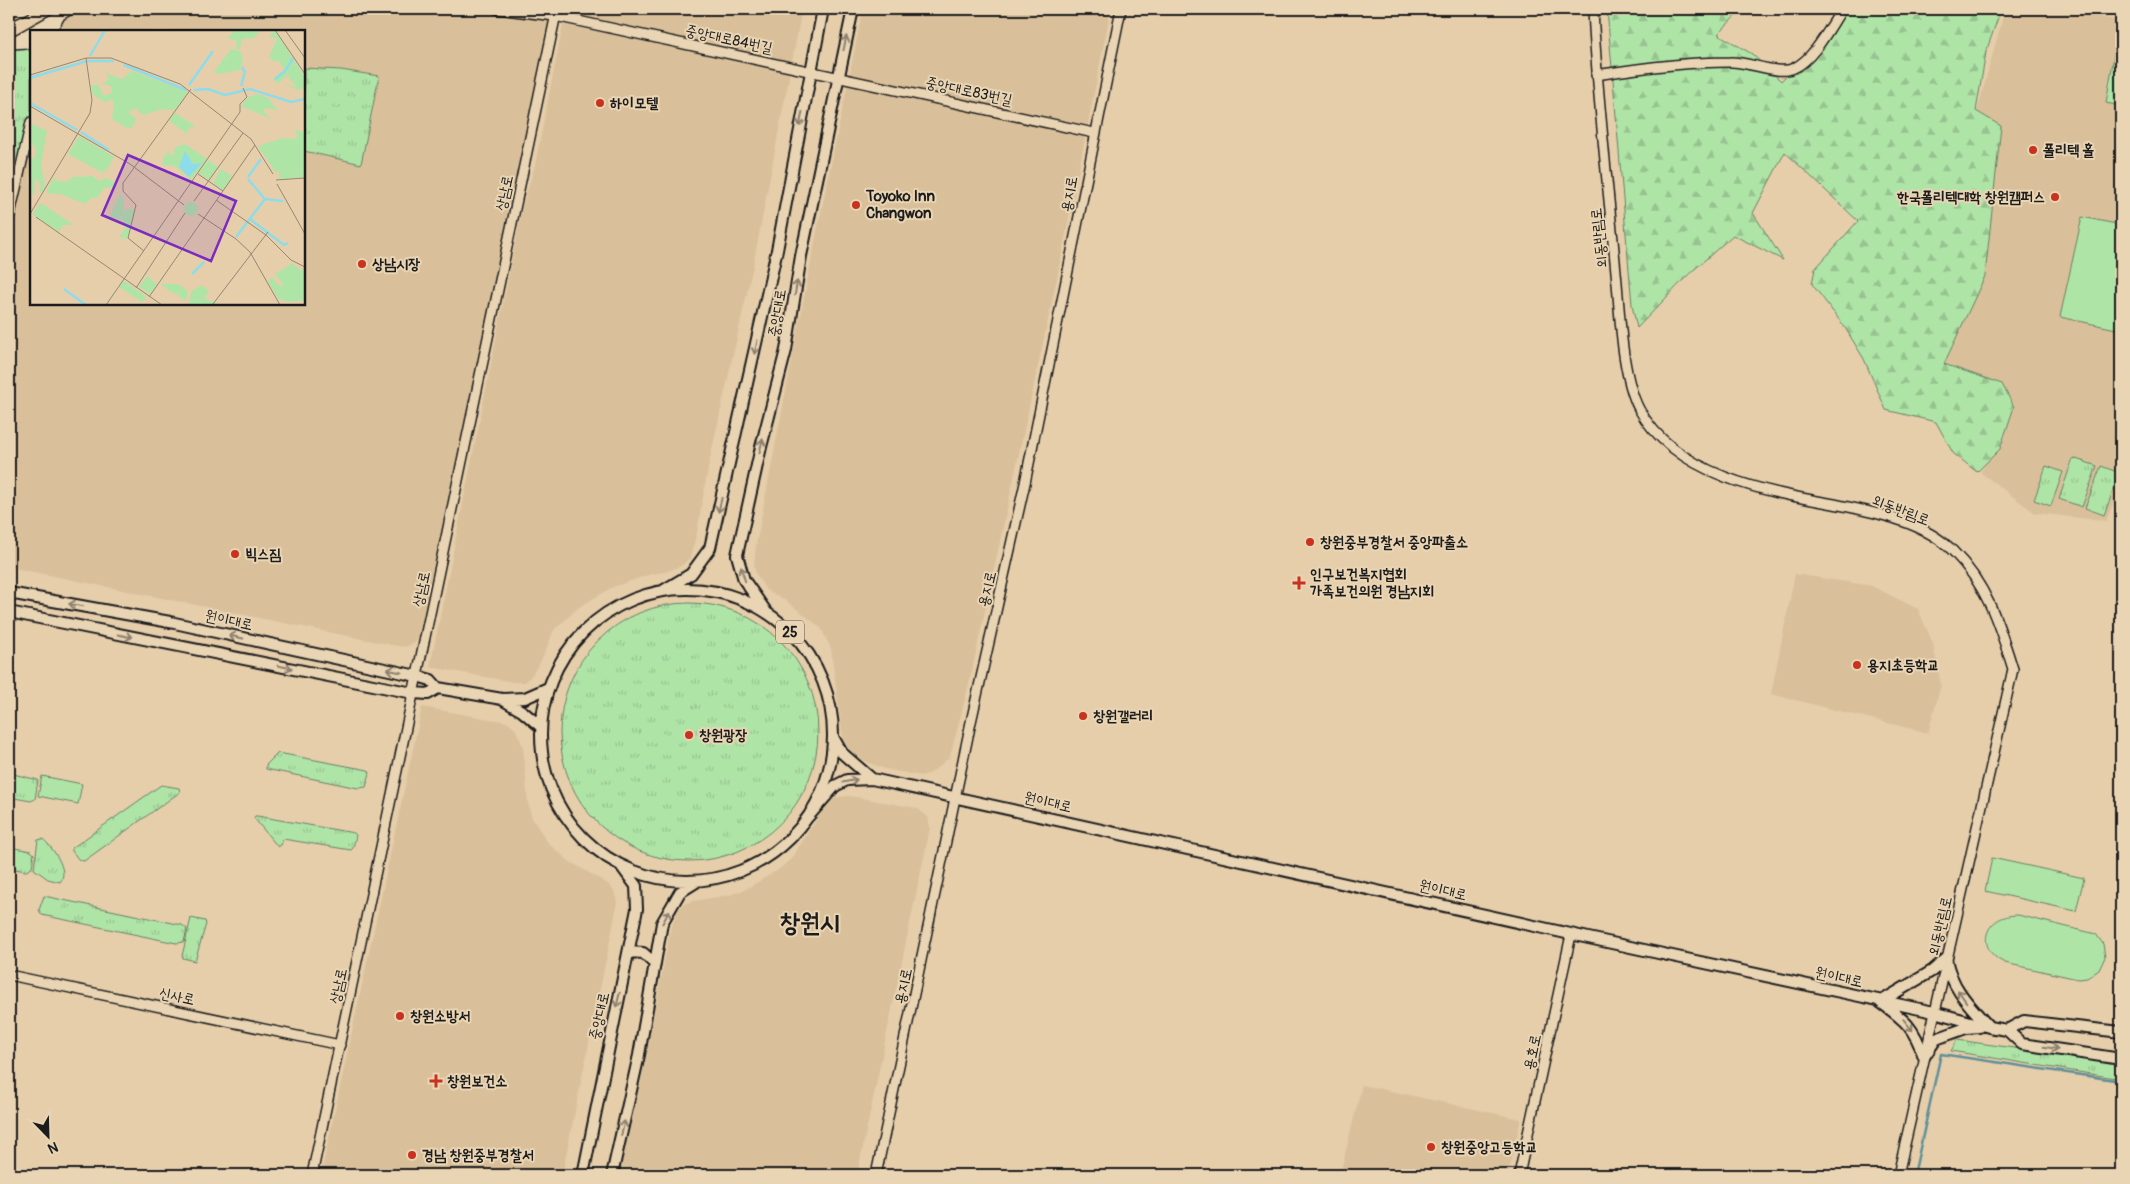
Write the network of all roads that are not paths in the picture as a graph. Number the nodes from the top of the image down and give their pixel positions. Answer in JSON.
{"nodes":[{"id":1,"x":25,"y":9,"type":"edge"},
{"id":2,"x":71,"y":9,"type":"edge"},
{"id":3,"x":497,"y":9,"type":"edge"},
{"id":4,"x":823,"y":9,"type":"edge"},
{"id":5,"x":853,"y":9,"type":"edge"},
{"id":6,"x":1121,"y":9,"type":"edge"},
{"id":7,"x":1593,"y":9,"type":"edge"},
{"id":8,"x":1842,"y":9,"type":"edge"},
{"id":9,"x":556,"y":12,"type":"edge"},
{"id":10,"x":61,"y":14,"type":"junction"},
{"id":11,"x":9,"y":16,"type":"edge"},
{"id":12,"x":33,"y":30,"type":"edge"},
{"id":13,"x":52,"y":30,"type":"edge"},
{"id":14,"x":30,"y":32,"type":"edge"},
{"id":15,"x":9,"y":44,"type":"edge"},
{"id":16,"x":30,"y":44,"type":"edge"},
{"id":17,"x":810,"y":71,"type":"junction"},
{"id":18,"x":1596,"y":75,"type":"junction"},
{"id":19,"x":838,"y":77,"type":"junction"},
{"id":20,"x":30,"y":126,"type":"edge"},
{"id":21,"x":1094,"y":133,"type":"junction"},
{"id":22,"x":9,"y":219,"type":"edge"},
{"id":23,"x":661,"y":592,"type":"junction"},
{"id":24,"x":9,"y":593,"type":"edge"},
{"id":25,"x":9,"y":612,"type":"edge"},
{"id":26,"x":768,"y":613,"type":"junction"},
{"id":27,"x":417,"y":676,"type":"junction"},
{"id":28,"x":438,"y":688,"type":"junction"},
{"id":29,"x":548,"y":688,"type":"junction"},
{"id":30,"x":413,"y":693,"type":"junction"},
{"id":31,"x":502,"y":699,"type":"junction"},
{"id":32,"x":540,"y":726,"type":"junction"},
{"id":33,"x":833,"y":737,"type":"junction"},
{"id":34,"x":872,"y":779,"type":"junction"},
{"id":35,"x":956,"y":797,"type":"junction"},
{"id":36,"x":807,"y":818,"type":"junction"},
{"id":37,"x":621,"y":867,"type":"junction"},
{"id":38,"x":697,"y":881,"type":"junction"},
{"id":39,"x":1571,"y":934,"type":"junction"},
{"id":40,"x":629,"y":952,"type":"junction"},
{"id":41,"x":1946,"y":959,"type":"junction"},
{"id":42,"x":654,"y":963,"type":"junction"},
{"id":43,"x":9,"y":975,"type":"edge"},
{"id":44,"x":1880,"y":1002,"type":"junction"},
{"id":45,"x":1934,"y":1012,"type":"junction"},
{"id":46,"x":1989,"y":1027,"type":"junction"},
{"id":47,"x":2008,"y":1030,"type":"junction"},
{"id":48,"x":2121,"y":1032,"type":"edge"},
{"id":49,"x":340,"y":1044,"type":"junction"},
{"id":50,"x":1924,"y":1058,"type":"junction"},
{"id":51,"x":2121,"y":1059,"type":"edge"},
{"id":52,"x":312,"y":1175,"type":"edge"},
{"id":53,"x":583,"y":1175,"type":"edge"},
{"id":54,"x":612,"y":1175,"type":"edge"},
{"id":55,"x":876,"y":1175,"type":"edge"},
{"id":56,"x":1519,"y":1175,"type":"edge"},
{"id":57,"x":1898,"y":1175,"type":"edge"}],
"edges":[{"from":1,"to":11,"type":"main road"},
{"from":2,"to":10,"type":"main road"},
{"from":3,"to":9,"type":"main road","name":"중앙대로84번길"},
{"from":4,"to":17,"type":"main road","name":"중앙대로"},
{"from":19,"to":5,"type":"main road","name":"중앙대로","one_way":true},
{"from":6,"to":21,"type":"main road","name":"용지로"},
{"from":7,"to":18,"type":"main road","name":"외동반림로"},
{"from":8,"to":18,"type":"main road"},
{"from":9,"to":17,"type":"main road","name":"중앙대로84번길"},
{"from":9,"to":27,"type":"main road","name":"상남로"},
{"from":10,"to":12,"type":"main road"},
{"from":10,"to":13,"type":"main road"},
{"from":14,"to":15,"type":"main road"},
{"from":15,"to":16,"type":"main road"},
{"from":17,"to":19,"type":"main road","name":"중앙대로84번길"},
{"from":17,"to":23,"type":"main road","name":"중앙대로","one_way":true},
{"from":18,"to":41,"type":"main road","name":"외동반림로"},
{"from":19,"to":21,"type":"main road","name":"중앙대로83번길"},
{"from":26,"to":19,"type":"main road","name":"중앙대로","one_way":true},
{"from":20,"to":22,"type":"main road"},
{"from":21,"to":35,"type":"main road","name":"용지로"},
{"from":23,"to":26,"type":"main road","number":"25"},
{"from":23,"to":29,"type":"main road","number":"25"},
{"from":27,"to":24,"type":"main road","name":"원이대로","one_way":true},
{"from":25,"to":30,"type":"main road","name":"원이대로","one_way":true},
{"from":26,"to":33,"type":"main road","number":"25"},
{"from":27,"to":28,"type":"main road","name":"원이대로"},
{"from":27,"to":30,"type":"main road","name":"상남로"},
{"from":28,"to":30,"type":"main road","name":"원이대로"},
{"from":28,"to":31,"type":"main road","name":"원이대로"},
{"from":29,"to":31,"type":"main road","name":"원이대로"},
{"from":29,"to":32,"type":"main road","number":"25"},
{"from":30,"to":49,"type":"main road","name":"상남로"},
{"from":31,"to":32,"type":"main road","name":"원이대로"},
{"from":32,"to":37,"type":"main road","number":"25"},
{"from":33,"to":34,"type":"main road","name":"원이대로"},
{"from":33,"to":36,"type":"main road","number":"25"},
{"from":34,"to":35,"type":"main road","name":"원이대로"},
{"from":36,"to":34,"type":"main road","name":"원이대로","one_way":true},
{"from":35,"to":39,"type":"main road","name":"원이대로"},
{"from":35,"to":55,"type":"main road","name":"용지로"},
{"from":36,"to":38,"type":"main road","number":"25"},
{"from":37,"to":38,"type":"main road","number":"25"},
{"from":37,"to":40,"type":"main road","name":"중앙대로"},
{"from":42,"to":38,"type":"main road","one_way":true},
{"from":39,"to":44,"type":"main road","name":"원이대로"},
{"from":39,"to":56,"type":"main road","name":"용호로"},
{"from":40,"to":42,"type":"main road"},
{"from":40,"to":53,"type":"main road","name":"중앙대로","one_way":true},
{"from":41,"to":44,"type":"main road"},
{"from":41,"to":45,"type":"main road","name":"외동반림로"},
{"from":46,"to":41,"type":"main road","one_way":true},
{"from":54,"to":42,"type":"main road","one_way":true},
{"from":43,"to":49,"type":"main road","name":"신사로"},
{"from":44,"to":45,"type":"main road","name":"원이대로"},
{"from":44,"to":50,"type":"main road","one_way":true},
{"from":45,"to":46,"type":"main road","name":"원이대로"},
{"from":45,"to":50,"type":"main road","name":"외동반림로"},
{"from":46,"to":47,"type":"main road","name":"원이대로"},
{"from":46,"to":50,"type":"main road"},
{"from":47,"to":48,"type":"main road","name":"원이대로"},
{"from":47,"to":51,"type":"main road","name":"원이대로","one_way":true},
{"from":49,"to":52,"type":"main road","name":"상남로"},
{"from":50,"to":57,"type":"main road","name":"외동반림로"}]}
